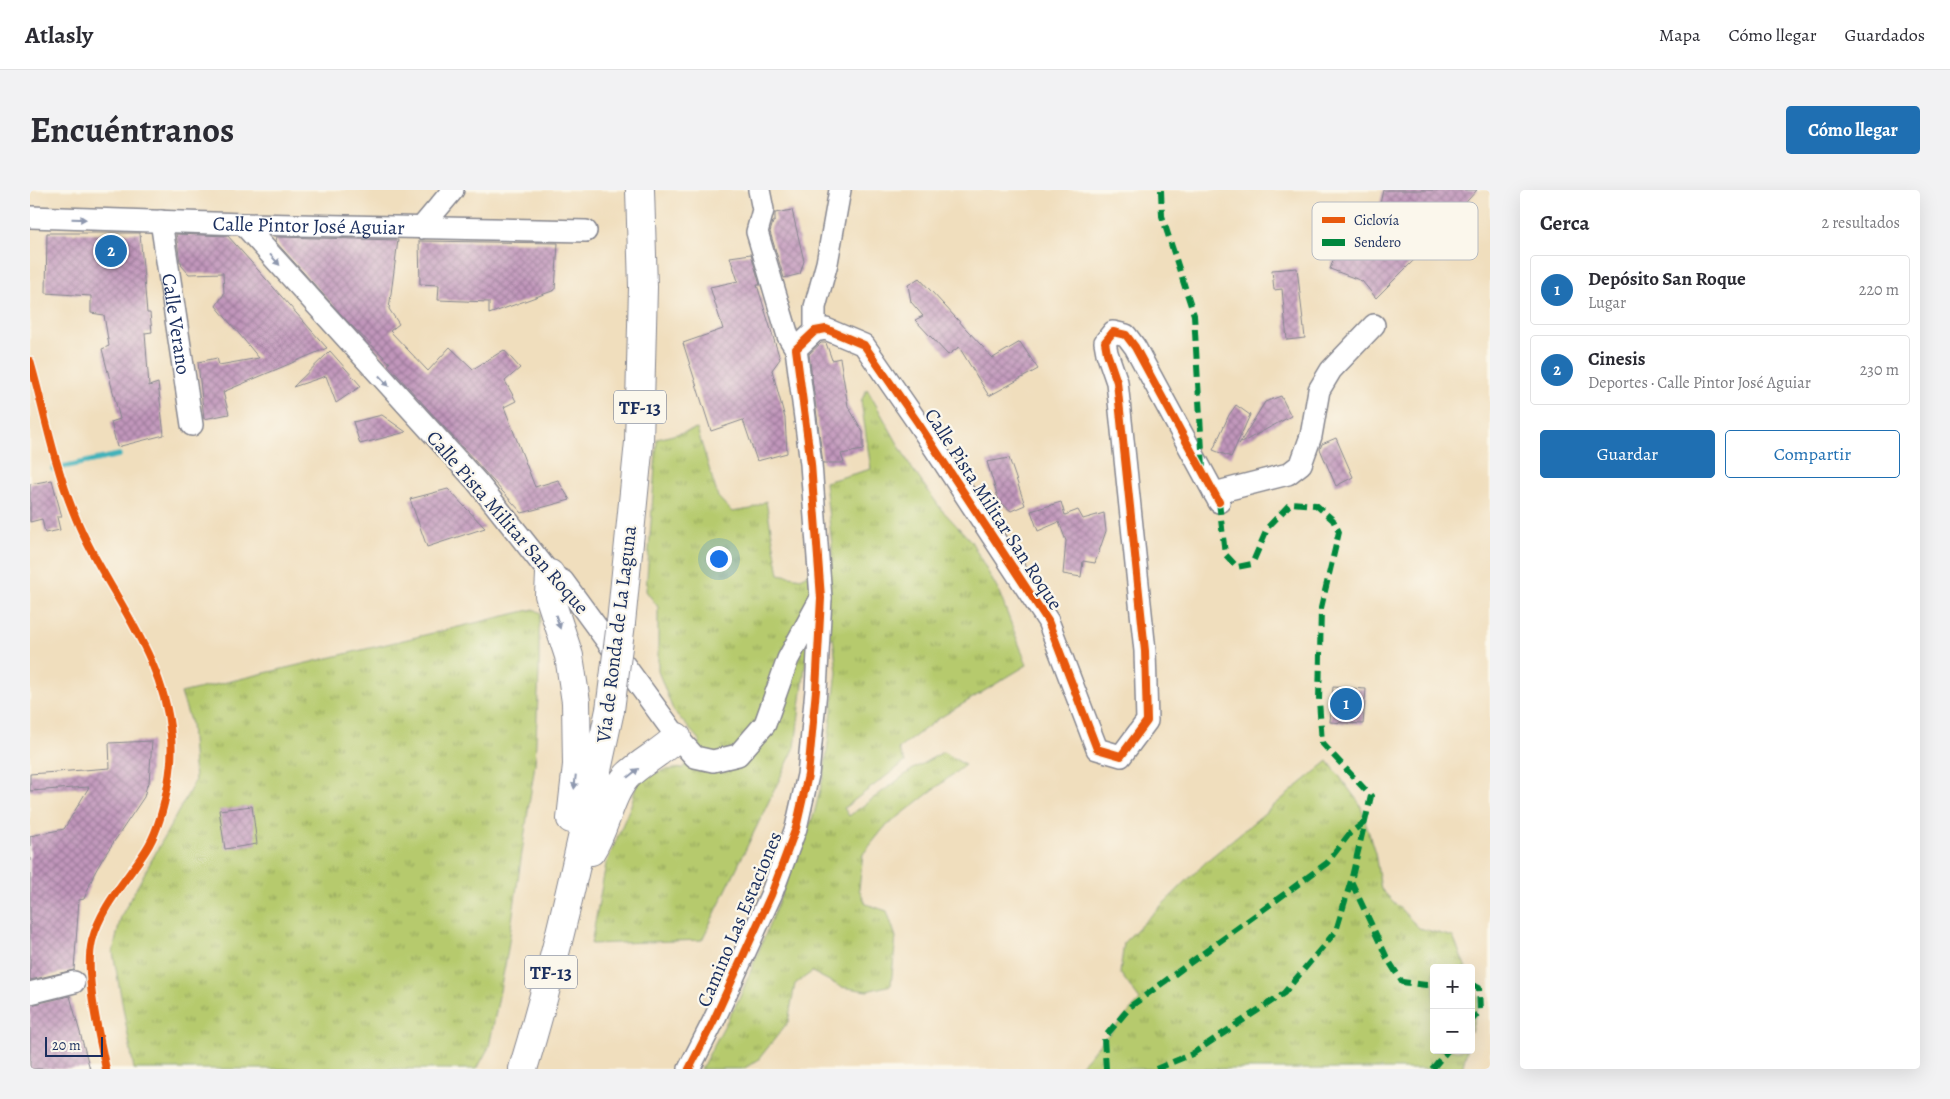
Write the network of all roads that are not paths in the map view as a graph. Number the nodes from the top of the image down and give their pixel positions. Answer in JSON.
{"nodes":[{"id":1,"x":452,"y":190,"type":"edge"},
{"id":2,"x":640,"y":190,"type":"edge"},
{"id":3,"x":759,"y":190,"type":"edge"},
{"id":4,"x":840,"y":190,"type":"edge"},
{"id":5,"x":30,"y":217,"type":"edge"},
{"id":6,"x":161,"y":221,"type":"junction"},
{"id":7,"x":243,"y":224,"type":"junction"},
{"id":8,"x":421,"y":228,"type":"junction"},
{"id":9,"x":586,"y":231,"type":"dead end"},
{"id":10,"x":1374,"y":326,"type":"dead end"},
{"id":11,"x":815,"y":331,"type":"junction"},
{"id":12,"x":796,"y":349,"type":"junction"},
{"id":13,"x":192,"y":425,"type":"dead end"},
{"id":14,"x":550,"y":574,"type":"junction"},
{"id":15,"x":821,"y":598,"type":"junction"},
{"id":16,"x":677,"y":737,"type":"junction"},
{"id":17,"x":575,"y":875,"type":"junction"},
{"id":18,"x":74,"y":982,"type":"dead end"},
{"id":19,"x":30,"y":993,"type":"edge"},
{"id":20,"x":523,"y":1069,"type":"edge"},
{"id":21,"x":689,"y":1069,"type":"edge"}],
"edges":[{"from":1,"to":8,"type":"street"},
{"from":2,"to":17,"type":"main road","name":"Vía de Ronda de La Laguna","number":"TF-13","bridge":true},
{"from":3,"to":12,"type":"street"},
{"from":4,"to":11,"type":"street"},
{"from":5,"to":6,"type":"street","name":"Calle Pintor José Aguiar","one_way":true},
{"from":6,"to":7,"type":"street","name":"Calle Pintor José Aguiar"},
{"from":6,"to":13,"type":"street","name":"Calle Verano"},
{"from":7,"to":8,"type":"street","name":"Calle Pintor José Aguiar"},
{"from":7,"to":14,"type":"street","name":"Calle Pista Militar San Roque","one_way":true},
{"from":8,"to":9,"type":"street","name":"Calle Pintor José Aguiar"},
{"from":10,"to":11,"type":"street","name":"Calle Pista Militar San Roque"},
{"from":11,"to":12,"type":"street"},
{"from":12,"to":15,"type":"street"},
{"from":14,"to":16,"type":"street","name":"Calle Pista Militar San Roque"},
{"from":14,"to":17,"type":"main road","one_way":true},
{"from":15,"to":16,"type":"street","name":"Calle Pista Militar San Roque"},
{"from":15,"to":21,"type":"street","name":"Camino Las Estaciones"},
{"from":17,"to":16,"type":"main road","one_way":true},
{"from":17,"to":20,"type":"main road","name":"Vía de Ronda de La Laguna","number":"TF-13"},
{"from":18,"to":19,"type":"street"}]}
